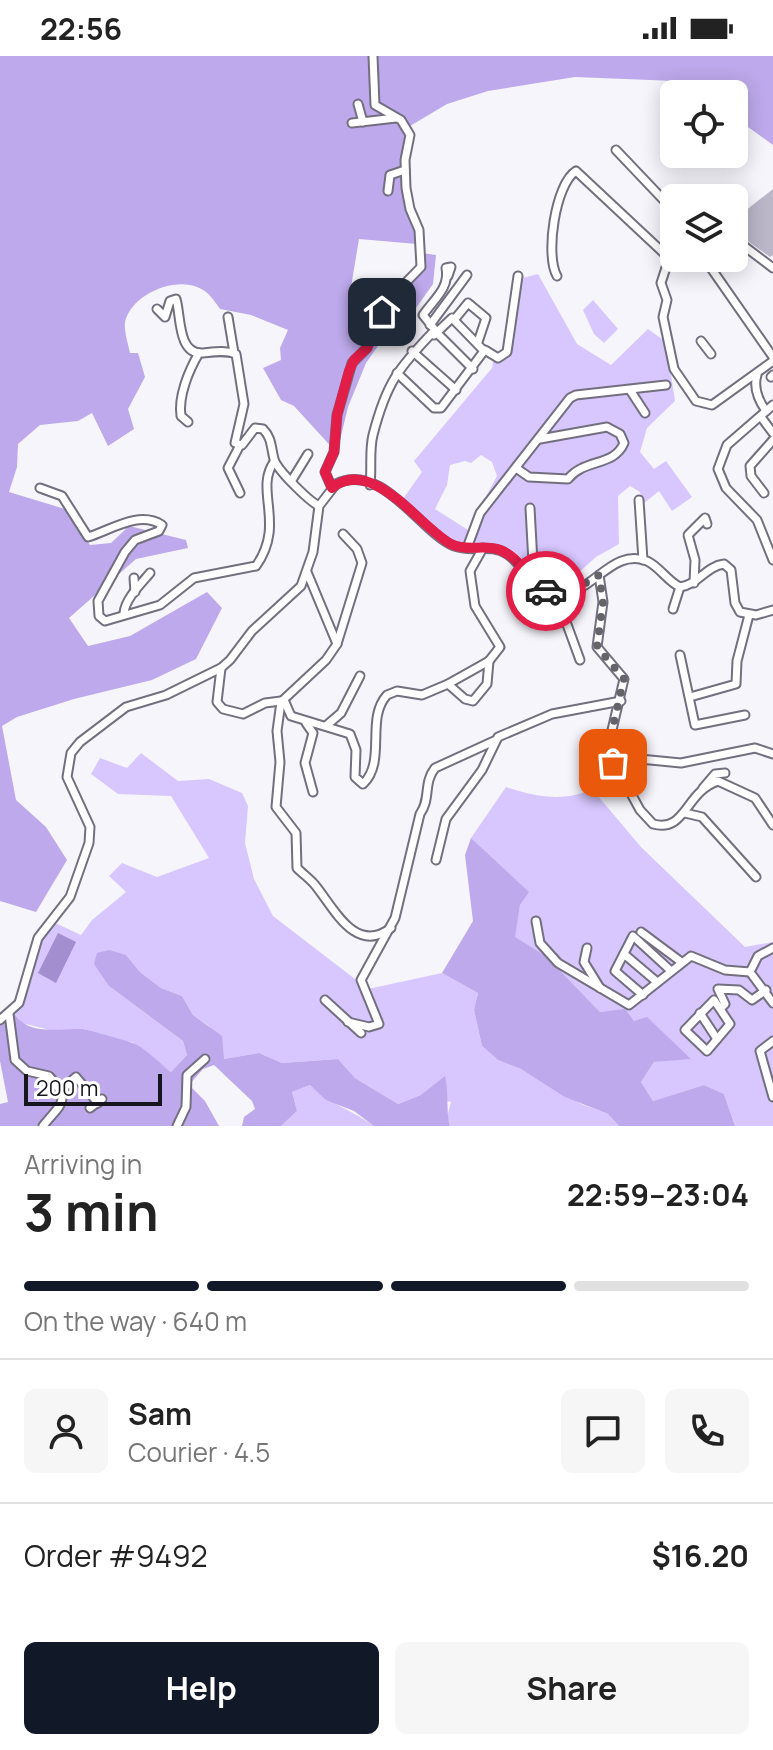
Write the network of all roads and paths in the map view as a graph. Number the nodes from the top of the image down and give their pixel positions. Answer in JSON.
{"nodes":[{"id":1,"x":373,"y":56,"type":"edge"},
{"id":2,"x":358,"y":104,"type":"dead end"},
{"id":3,"x":399,"y":118,"type":"junction"},
{"id":4,"x":363,"y":122,"type":"junction"},
{"id":5,"x":352,"y":123,"type":"dead end"},
{"id":6,"x":616,"y":150,"type":"dead end"},
{"id":7,"x":405,"y":170,"type":"junction"},
{"id":8,"x":388,"y":191,"type":"dead end"},
{"id":9,"x":660,"y":196,"type":"edge"},
{"id":10,"x":748,"y":249,"type":"edge"},
{"id":11,"x":660,"y":250,"type":"edge"},
{"id":12,"x":773,"y":268,"type":"edge"},
{"id":13,"x":665,"y":272,"type":"edge"},
{"id":14,"x":714,"y":272,"type":"edge"},
{"id":15,"x":518,"y":276,"type":"dead end"},
{"id":16,"x":557,"y":276,"type":"dead end"},
{"id":17,"x":157,"y":309,"type":"dead end"},
{"id":18,"x":228,"y":317,"type":"dead end"},
{"id":19,"x":454,"y":320,"type":"junction"},
{"id":20,"x":430,"y":325,"type":"junction"},
{"id":21,"x":437,"y":333,"type":"junction"},
{"id":22,"x":701,"y":341,"type":"dead end"},
{"id":23,"x":480,"y":345,"type":"junction"},
{"id":24,"x":413,"y":352,"type":"junction"},
{"id":25,"x":199,"y":353,"type":"junction"},
{"id":26,"x":234,"y":353,"type":"junction"},
{"id":27,"x":711,"y":354,"type":"dead end"},
{"id":28,"x":773,"y":359,"type":"edge"},
{"id":29,"x":473,"y":369,"type":"junction"},
{"id":30,"x":397,"y":373,"type":"junction"},
{"id":31,"x":757,"y":373,"type":"junction"},
{"id":32,"x":666,"y":385,"type":"dead end"},
{"id":33,"x":736,"y":388,"type":"junction"},
{"id":34,"x":456,"y":390,"type":"junction"},
{"id":35,"x":630,"y":390,"type":"junction"},
{"id":36,"x":758,"y":395,"type":"junction"},
{"id":37,"x":767,"y":411,"type":"edge"},
{"id":38,"x":645,"y":413,"type":"dead end"},
{"id":39,"x":188,"y":422,"type":"dead end"},
{"id":40,"x":773,"y":433,"type":"edge"},
{"id":41,"x":540,"y":439,"type":"junction"},
{"id":42,"x":773,"y":440,"type":"edge"},
{"id":43,"x":240,"y":445,"type":"junction"},
{"id":44,"x":308,"y":454,"type":"dead end"},
{"id":45,"x":274,"y":462,"type":"junction"},
{"id":46,"x":516,"y":468,"type":"junction"},
{"id":47,"x":292,"y":480,"type":"junction"},
{"id":48,"x":367,"y":484,"type":"junction"},
{"id":49,"x":40,"y":488,"type":"dead end"},
{"id":50,"x":332,"y":488,"type":"junction"},
{"id":51,"x":240,"y":493,"type":"dead end"},
{"id":52,"x":764,"y":493,"type":"dead end"},
{"id":53,"x":639,"y":500,"type":"dead end"},
{"id":54,"x":319,"y":506,"type":"junction"},
{"id":55,"x":530,"y":508,"type":"dead end"},
{"id":56,"x":707,"y":524,"type":"dead end"},
{"id":57,"x":343,"y":534,"type":"dead end"},
{"id":58,"x":467,"y":548,"type":"junction"},
{"id":59,"x":483,"y":548,"type":"junction"},
{"id":60,"x":643,"y":560,"type":"junction"},
{"id":61,"x":773,"y":560,"type":"edge"},
{"id":62,"x":307,"y":572,"type":"junction"},
{"id":63,"x":150,"y":573,"type":"dead end"},
{"id":64,"x":599,"y":575,"type":"junction"},
{"id":65,"x":134,"y":578,"type":"dead end"},
{"id":66,"x":534,"y":582,"type":"junction"},
{"id":67,"x":694,"y":583,"type":"junction"},
{"id":68,"x":680,"y":587,"type":"junction"},
{"id":69,"x":135,"y":592,"type":"junction"},
{"id":70,"x":562,"y":595,"type":"junction"},
{"id":71,"x":673,"y":609,"type":"dead end"},
{"id":72,"x":772,"y":611,"type":"edge"},
{"id":73,"x":124,"y":613,"type":"junction"},
{"id":74,"x":749,"y":615,"type":"junction"},
{"id":75,"x":337,"y":644,"type":"junction"},
{"id":76,"x":680,"y":655,"type":"dead end"},
{"id":77,"x":580,"y":660,"type":"dead end"},
{"id":78,"x":489,"y":661,"type":"junction"},
{"id":79,"x":692,"y":663,"type":"dead end"},
{"id":80,"x":683,"y":665,"type":"junction"},
{"id":81,"x":221,"y":668,"type":"junction"},
{"id":82,"x":360,"y":676,"type":"dead end"},
{"id":83,"x":448,"y":684,"type":"junction"},
{"id":84,"x":690,"y":697,"type":"junction"},
{"id":85,"x":283,"y":700,"type":"junction"},
{"id":86,"x":621,"y":701,"type":"junction"},
{"id":87,"x":745,"y":715,"type":"dead end"},
{"id":88,"x":305,"y":722,"type":"junction"},
{"id":89,"x":327,"y":725,"type":"junction"},
{"id":90,"x":494,"y":741,"type":"junction"},
{"id":91,"x":773,"y":754,"type":"edge"},
{"id":92,"x":619,"y":772,"type":"junction"},
{"id":93,"x":725,"y":773,"type":"dead end"},
{"id":94,"x":702,"y":790,"type":"junction"},
{"id":95,"x":313,"y":792,"type":"dead end"},
{"id":96,"x":685,"y":813,"type":"junction"},
{"id":97,"x":773,"y":825,"type":"edge"},
{"id":98,"x":436,"y":860,"type":"dead end"},
{"id":99,"x":756,"y":877,"type":"dead end"},
{"id":100,"x":536,"y":921,"type":"dead end"},
{"id":101,"x":391,"y":928,"type":"junction"},
{"id":102,"x":641,"y":932,"type":"dead end"},
{"id":103,"x":587,"y":948,"type":"dead end"},
{"id":104,"x":773,"y":948,"type":"edge"},
{"id":105,"x":624,"y":954,"type":"junction"},
{"id":106,"x":680,"y":961,"type":"junction"},
{"id":107,"x":670,"y":970,"type":"junction"},
{"id":108,"x":750,"y":972,"type":"junction"},
{"id":109,"x":657,"y":982,"type":"junction"},
{"id":110,"x":601,"y":990,"type":"junction"},
{"id":111,"x":766,"y":990,"type":"junction"},
{"id":112,"x":643,"y":995,"type":"junction"},
{"id":113,"x":325,"y":1000,"type":"dead end"},
{"id":114,"x":773,"y":1003,"type":"edge"},
{"id":115,"x":721,"y":1008,"type":"junction"},
{"id":116,"x":700,"y":1013,"type":"junction"},
{"id":117,"x":9,"y":1014,"type":"junction"},
{"id":118,"x":0,"y":1020,"type":"edge"},
{"id":119,"x":348,"y":1022,"type":"junction"},
{"id":120,"x":361,"y":1033,"type":"dead end"},
{"id":121,"x":717,"y":1039,"type":"junction"},
{"id":122,"x":773,"y":1041,"type":"edge"},
{"id":123,"x":205,"y":1059,"type":"dead end"},
{"id":124,"x":61,"y":1090,"type":"junction"},
{"id":125,"x":773,"y":1097,"type":"edge"},
{"id":126,"x":90,"y":1108,"type":"dead end"},
{"id":127,"x":43,"y":1126,"type":"edge"},
{"id":128,"x":177,"y":1126,"type":"edge"}],
"edges":[{"from":1,"to":3,"type":"street"},
{"from":2,"to":4,"type":"street"},
{"from":3,"to":4,"type":"street"},
{"from":3,"to":7,"type":"street"},
{"from":4,"to":5,"type":"street"},
{"from":6,"to":9,"type":"street"},
{"from":7,"to":8,"type":"street"},
{"from":7,"to":50,"type":"street"},
{"from":10,"to":12,"type":"street"},
{"from":11,"to":16,"type":"street"},
{"from":13,"to":33,"type":"street"},
{"from":14,"to":28,"type":"street"},
{"from":15,"to":23,"type":"street"},
{"from":17,"to":25,"type":"street"},
{"from":18,"to":26,"type":"street"},
{"from":19,"to":21,"type":"street"},
{"from":19,"to":23,"type":"street"},
{"from":19,"to":23,"type":"street"},
{"from":20,"to":20,"type":"street"},
{"from":20,"to":24,"type":"street"},
{"from":21,"to":24,"type":"street"},
{"from":21,"to":29,"type":"street"},
{"from":22,"to":27,"type":"street"},
{"from":23,"to":29,"type":"street"},
{"from":24,"to":30,"type":"street"},
{"from":24,"to":34,"type":"street"},
{"from":25,"to":26,"type":"street"},
{"from":25,"to":39,"type":"street"},
{"from":26,"to":43,"type":"street"},
{"from":28,"to":31,"type":"street"},
{"from":29,"to":34,"type":"street"},
{"from":30,"to":34,"type":"street"},
{"from":30,"to":48,"type":"street"},
{"from":31,"to":33,"type":"street"},
{"from":31,"to":36,"type":"street"},
{"from":32,"to":35,"type":"street"},
{"from":33,"to":36,"type":"street"},
{"from":35,"to":38,"type":"street"},
{"from":35,"to":41,"type":"street"},
{"from":36,"to":37,"type":"street"},
{"from":37,"to":40,"type":"street"},
{"from":37,"to":61,"type":"street"},
{"from":41,"to":46,"type":"street"},
{"from":41,"to":46,"type":"street"},
{"from":42,"to":52,"type":"street"},
{"from":43,"to":45,"type":"street"},
{"from":43,"to":51,"type":"street"},
{"from":44,"to":47,"type":"street"},
{"from":45,"to":47,"type":"street"},
{"from":45,"to":73,"type":"street"},
{"from":46,"to":58,"type":"street"},
{"from":47,"to":54,"type":"street"},
{"from":48,"to":50,"type":"street"},
{"from":48,"to":58,"type":"street"},
{"from":49,"to":73,"type":"street"},
{"from":50,"to":54,"type":"street"},
{"from":53,"to":60,"type":"street"},
{"from":54,"to":62,"type":"street"},
{"from":55,"to":66,"type":"street"},
{"from":56,"to":67,"type":"street"},
{"from":57,"to":75,"type":"street"},
{"from":58,"to":59,"type":"street"},
{"from":59,"to":66,"type":"street"},
{"from":59,"to":78,"type":"street"},
{"from":60,"to":64,"type":"street"},
{"from":60,"to":68,"type":"street"},
{"from":62,"to":75,"type":"street"},
{"from":62,"to":81,"type":"street"},
{"from":63,"to":69,"type":"street"},
{"from":64,"to":70,"type":"street"},
{"from":64,"to":86,"type":"street"},
{"from":65,"to":69,"type":"street"},
{"from":66,"to":70,"type":"street"},
{"from":67,"to":68,"type":"street"},
{"from":67,"to":74,"type":"street"},
{"from":68,"to":71,"type":"street"},
{"from":69,"to":73,"type":"street"},
{"from":70,"to":77,"type":"street"},
{"from":72,"to":74,"type":"street"},
{"from":74,"to":84,"type":"street"},
{"from":75,"to":85,"type":"street"},
{"from":76,"to":80,"type":"street"},
{"from":78,"to":83,"type":"street"},
{"from":78,"to":83,"type":"street"},
{"from":79,"to":80,"type":"street"},
{"from":80,"to":84,"type":"street"},
{"from":81,"to":85,"type":"street"},
{"from":81,"to":117,"type":"street"},
{"from":82,"to":89,"type":"street"},
{"from":83,"to":89,"type":"street"},
{"from":84,"to":87,"type":"street"},
{"from":85,"to":88,"type":"street"},
{"from":85,"to":101,"type":"street"},
{"from":86,"to":90,"type":"street"},
{"from":86,"to":92,"type":"street"},
{"from":88,"to":89,"type":"street"},
{"from":88,"to":95,"type":"street"},
{"from":90,"to":98,"type":"street"},
{"from":90,"to":101,"type":"street"},
{"from":91,"to":92,"type":"street"},
{"from":92,"to":96,"type":"street"},
{"from":93,"to":94,"type":"street"},
{"from":94,"to":96,"type":"street"},
{"from":94,"to":97,"type":"street"},
{"from":96,"to":99,"type":"street"},
{"from":100,"to":110,"type":"street"},
{"from":101,"to":119,"type":"street"},
{"from":102,"to":106,"type":"street"},
{"from":103,"to":110,"type":"street"},
{"from":104,"to":108,"type":"street"},
{"from":105,"to":107,"type":"street"},
{"from":105,"to":109,"type":"street"},
{"from":105,"to":112,"type":"street"},
{"from":106,"to":107,"type":"street"},
{"from":106,"to":108,"type":"street"},
{"from":107,"to":109,"type":"street"},
{"from":108,"to":111,"type":"street"},
{"from":109,"to":112,"type":"street"},
{"from":110,"to":112,"type":"street"},
{"from":111,"to":114,"type":"street"},
{"from":111,"to":115,"type":"street"},
{"from":113,"to":119,"type":"street"},
{"from":115,"to":116,"type":"street"},
{"from":115,"to":121,"type":"street"},
{"from":116,"to":121,"type":"street"},
{"from":116,"to":121,"type":"street"},
{"from":117,"to":118,"type":"street"},
{"from":117,"to":124,"type":"street"},
{"from":119,"to":120,"type":"street"},
{"from":122,"to":125,"type":"street"},
{"from":123,"to":128,"type":"street"},
{"from":124,"to":126,"type":"street"},
{"from":124,"to":127,"type":"street"}]}
